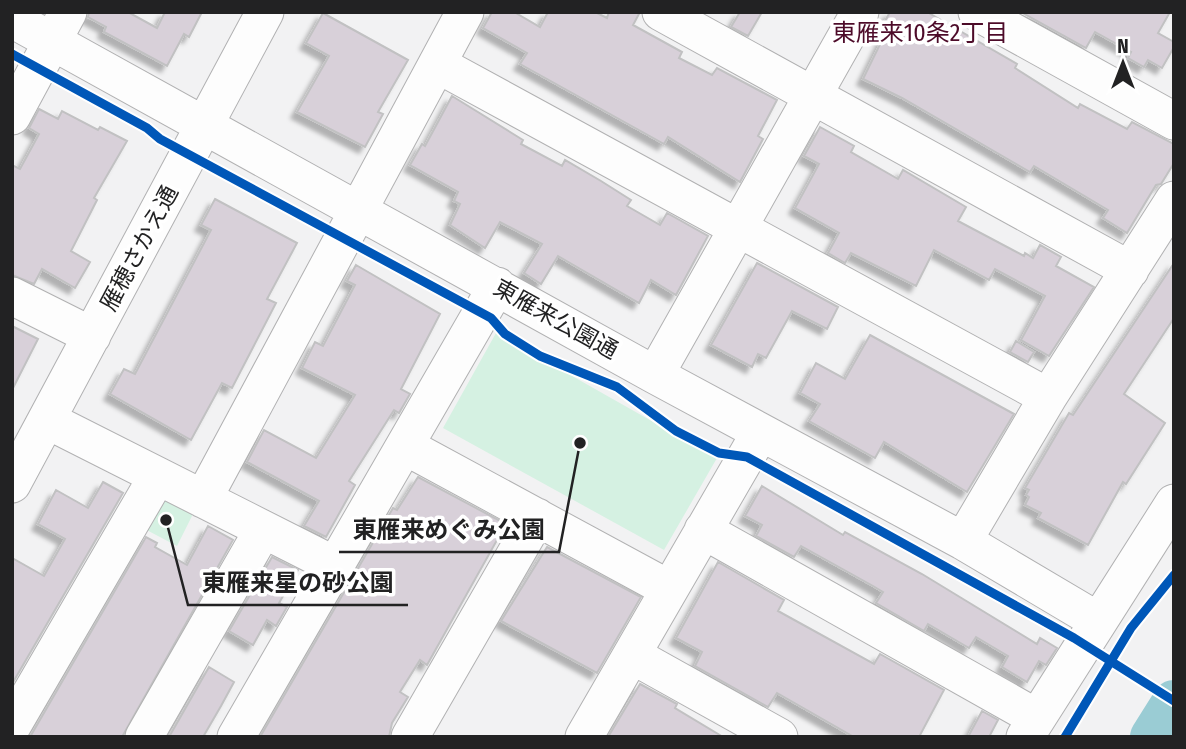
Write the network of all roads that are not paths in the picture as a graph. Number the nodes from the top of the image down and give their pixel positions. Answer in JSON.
{"nodes":[{"id":1,"x":265,"y":12,"type":"edge"},
{"id":2,"x":465,"y":12,"type":"edge"},
{"id":3,"x":661,"y":12,"type":"edge"},
{"id":4,"x":860,"y":12,"type":"edge"},
{"id":5,"x":977,"y":12,"type":"edge"},
{"id":6,"x":12,"y":19,"type":"edge"},
{"id":7,"x":60,"y":27,"type":"edge"},
{"id":8,"x":437,"y":64,"type":"junction"},
{"id":9,"x":813,"y":96,"type":"junction"},
{"id":10,"x":12,"y":116,"type":"edge"},
{"id":11,"x":1174,"y":121,"type":"edge"},
{"id":12,"x":204,"y":125,"type":"junction"},
{"id":13,"x":1174,"y":200,"type":"edge"},
{"id":14,"x":359,"y":210,"type":"junction"},
{"id":15,"x":739,"y":229,"type":"junction"},
{"id":16,"x":1130,"y":270,"type":"junction"},
{"id":17,"x":497,"y":286,"type":"junction"},
{"id":18,"x":12,"y":296,"type":"edge"},
{"id":19,"x":92,"y":336,"type":"junction"},
{"id":20,"x":655,"y":375,"type":"junction"},
{"id":21,"x":1048,"y":397,"type":"junction"},
{"id":22,"x":47,"y":420,"type":"junction"},
{"id":23,"x":760,"y":433,"type":"junction"},
{"id":24,"x":405,"y":446,"type":"junction"},
{"id":25,"x":156,"y":477,"type":"junction"},
{"id":26,"x":12,"y":484,"type":"edge"},
{"id":27,"x":203,"y":499,"type":"junction"},
{"id":28,"x":1174,"y":503,"type":"edge"},
{"id":29,"x":537,"y":517,"type":"junction"},
{"id":30,"x":263,"y":530,"type":"junction"},
{"id":31,"x":704,"y":530,"type":"junction"},
{"id":32,"x":963,"y":541,"type":"junction"},
{"id":33,"x":334,"y":565,"type":"junction"},
{"id":34,"x":669,"y":589,"type":"junction"},
{"id":35,"x":1098,"y":621,"type":"junction"},
{"id":36,"x":632,"y":655,"type":"junction"},
{"id":37,"x":12,"y":726,"type":"edge"},
{"id":38,"x":1031,"y":727,"type":"edge"},
{"id":39,"x":144,"y":737,"type":"edge"},
{"id":40,"x":236,"y":737,"type":"edge"},
{"id":41,"x":410,"y":737,"type":"edge"},
{"id":42,"x":584,"y":737,"type":"edge"},
{"id":43,"x":779,"y":737,"type":"edge"}],
"edges":[{"from":1,"to":12,"type":"street","name":"雁穂さかえ通"},
{"from":2,"to":8,"type":"street"},
{"from":3,"to":9,"type":"street"},
{"from":4,"to":9,"type":"street"},
{"from":5,"to":11,"type":"street"},
{"from":6,"to":7,"type":"street","name":"東雁来公園通"},
{"from":7,"to":10,"type":"street"},
{"from":7,"to":12,"type":"street","name":"東雁来公園通"},
{"from":8,"to":14,"type":"street"},
{"from":8,"to":15,"type":"street"},
{"from":9,"to":15,"type":"street"},
{"from":9,"to":16,"type":"street"},
{"from":12,"to":14,"type":"street","name":"東雁来公園通"},
{"from":12,"to":19,"type":"street","name":"雁穂さかえ通"},
{"from":13,"to":16,"type":"street"},
{"from":14,"to":17,"type":"street","name":"東雁来公園通"},
{"from":14,"to":27,"type":"street"},
{"from":15,"to":20,"type":"street"},
{"from":15,"to":21,"type":"street"},
{"from":16,"to":21,"type":"street"},
{"from":17,"to":20,"type":"street","name":"東雁来公園通"},
{"from":17,"to":24,"type":"street"},
{"from":18,"to":19,"type":"street"},
{"from":19,"to":22,"type":"street","name":"雁穂さかえ通"},
{"from":20,"to":23,"type":"street","name":"東雁来公園通"},
{"from":21,"to":32,"type":"street"},
{"from":22,"to":25,"type":"street"},
{"from":22,"to":26,"type":"street","name":"雁穂さかえ通"},
{"from":23,"to":31,"type":"street"},
{"from":23,"to":32,"type":"street","name":"東雁来公園通"},
{"from":24,"to":29,"type":"street"},
{"from":24,"to":33,"type":"street"},
{"from":25,"to":27,"type":"street"},
{"from":25,"to":37,"type":"street"},
{"from":27,"to":30,"type":"street"},
{"from":28,"to":35,"type":"street"},
{"from":29,"to":34,"type":"street"},
{"from":29,"to":41,"type":"street"},
{"from":30,"to":33,"type":"street"},
{"from":30,"to":39,"type":"street"},
{"from":31,"to":34,"type":"street"},
{"from":31,"to":38,"type":"street"},
{"from":32,"to":35,"type":"street","name":"東雁来公園通"},
{"from":33,"to":40,"type":"street"},
{"from":34,"to":36,"type":"street"},
{"from":35,"to":38,"type":"street"},
{"from":36,"to":42,"type":"street"},
{"from":36,"to":43,"type":"street"}]}
